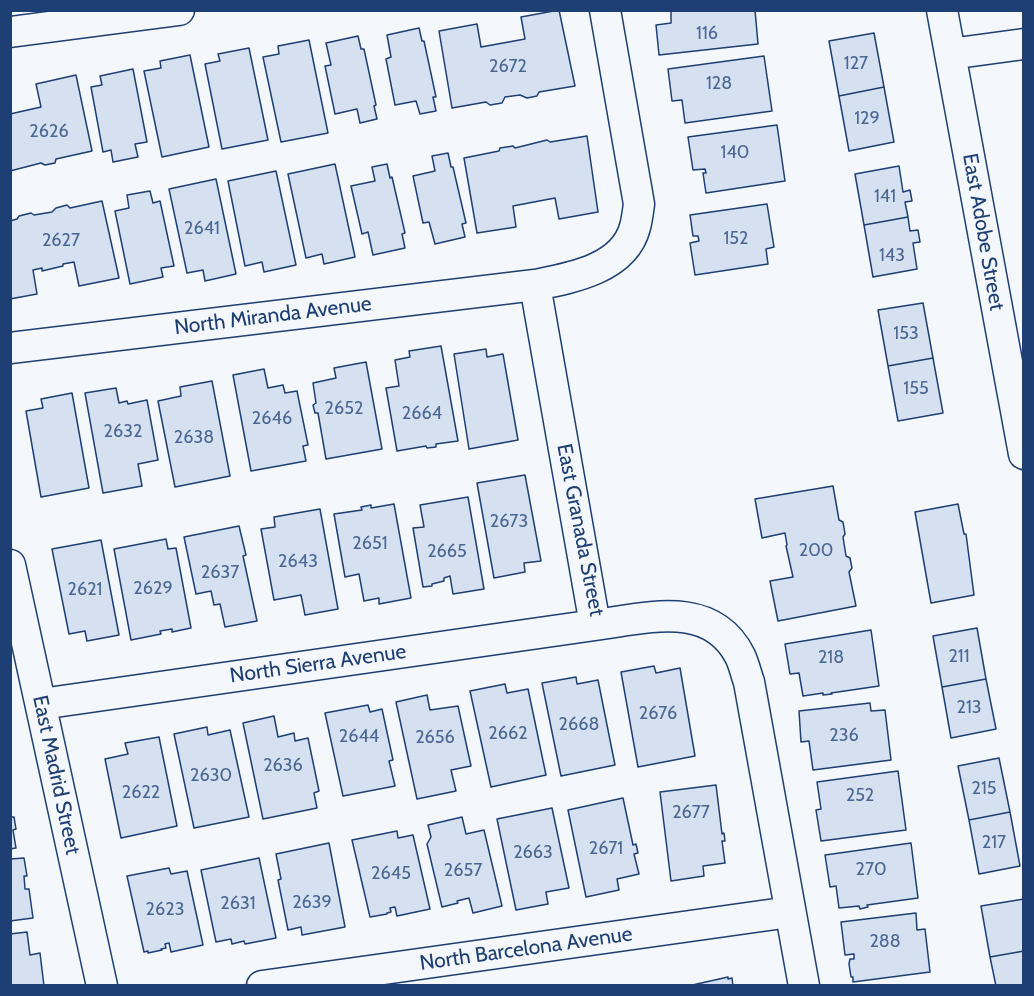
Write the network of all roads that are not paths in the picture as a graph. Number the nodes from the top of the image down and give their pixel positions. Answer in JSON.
{"nodes":[{"id":1,"x":179,"y":10,"type":"edge"},
{"id":2,"x":605,"y":10,"type":"edge"},
{"id":3,"x":942,"y":10,"type":"edge"},
{"id":4,"x":10,"y":32,"type":"edge"},
{"id":5,"x":1023,"y":44,"type":"edge"},
{"id":6,"x":950,"y":54,"type":"junction"},
{"id":7,"x":535,"y":285,"type":"junction"},
{"id":8,"x":10,"y":348,"type":"edge"},
{"id":9,"x":1023,"y":453,"type":"edge"},
{"id":10,"x":10,"y":565,"type":"edge"},
{"id":11,"x":596,"y":625,"type":"junction"},
{"id":12,"x":41,"y":704,"type":"junction"},
{"id":13,"x":790,"y":912,"type":"junction"},
{"id":14,"x":102,"y":986,"type":"edge"},
{"id":15,"x":262,"y":986,"type":"edge"},
{"id":16,"x":804,"y":986,"type":"edge"}],
"edges":[{"from":1,"to":4,"type":"street"},
{"from":2,"to":7,"type":"street"},
{"from":3,"to":6,"type":"street","name":"East Adobe Street"},
{"from":5,"to":6,"type":"street"},
{"from":6,"to":9,"type":"street","name":"East Adobe Street"},
{"from":7,"to":8,"type":"street","name":"North Miranda Avenue"},
{"from":7,"to":11,"type":"street","name":"East Granada Street"},
{"from":10,"to":12,"type":"street","name":"East Madrid Street"},
{"from":11,"to":12,"type":"street","name":"North Sierra Avenue"},
{"from":11,"to":13,"type":"street","name":"East Granada Street"},
{"from":12,"to":14,"type":"street","name":"East Madrid Street"},
{"from":13,"to":15,"type":"street","name":"North Barcelona Avenue"},
{"from":13,"to":16,"type":"street","name":"East Granada Street"}]}
